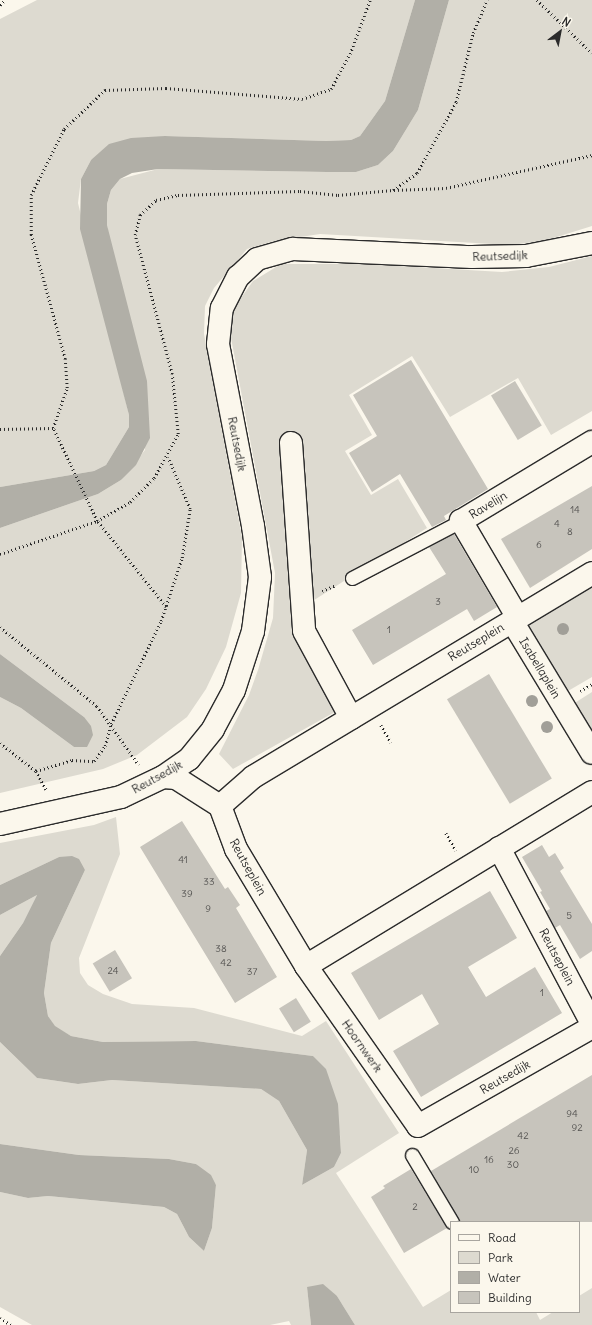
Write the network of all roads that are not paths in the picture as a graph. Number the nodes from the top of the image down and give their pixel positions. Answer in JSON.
{"nodes":[{"id":1,"x":592,"y":243,"type":"edge"},
{"id":2,"x":592,"y":442,"type":"edge"},
{"id":3,"x":291,"y":443,"type":"dead end"},
{"id":4,"x":461,"y":521,"type":"junction"},
{"id":5,"x":592,"y":573,"type":"edge"},
{"id":6,"x":352,"y":578,"type":"road end"},
{"id":7,"x":515,"y":620,"type":"junction"},
{"id":8,"x":351,"y":718,"type":"junction"},
{"id":9,"x":592,"y":753,"type":"edge"},
{"id":10,"x":163,"y":777,"type":"junction"},
{"id":11,"x":592,"y":792,"type":"edge"},
{"id":12,"x":220,"y":806,"type":"junction"},
{"id":13,"x":0,"y":824,"type":"edge"},
{"id":14,"x":499,"y":848,"type":"junction"},
{"id":15,"x":306,"y":966,"type":"junction"},
{"id":16,"x":592,"y":1024,"type":"edge"},
{"id":17,"x":592,"y":1027,"type":"edge"},
{"id":18,"x":418,"y":1126,"type":"joint"},
{"id":19,"x":412,"y":1155,"type":"dead end"},
{"id":20,"x":451,"y":1221,"type":"edge"}],
"edges":[{"from":1,"to":10,"type":"street","name":"Reutsedijk"},
{"from":2,"to":4,"type":"street","name":"Ravelijn"},
{"from":3,"to":8,"type":"street"},
{"from":4,"to":6,"type":"lane"},
{"from":4,"to":7,"type":"street","name":"Ravelijn"},
{"from":5,"to":7,"type":"street"},
{"from":7,"to":8,"type":"street","name":"Reutseplein"},
{"from":7,"to":9,"type":"street","name":"Isabellaplein"},
{"from":8,"to":12,"type":"street","name":"Reutseplein"},
{"from":10,"to":12,"type":"street"},
{"from":10,"to":13,"type":"street","name":"Reutsedijk"},
{"from":11,"to":14,"type":"street"},
{"from":12,"to":15,"type":"street","name":"Reutseplein"},
{"from":14,"to":15,"type":"street"},
{"from":14,"to":16,"type":"street","name":"Reutseplein"},
{"from":15,"to":18,"type":"street","name":"Hoornwerk"},
{"from":17,"to":18,"type":"street","name":"Reutsedijk"},
{"from":19,"to":20,"type":"lane"}]}
